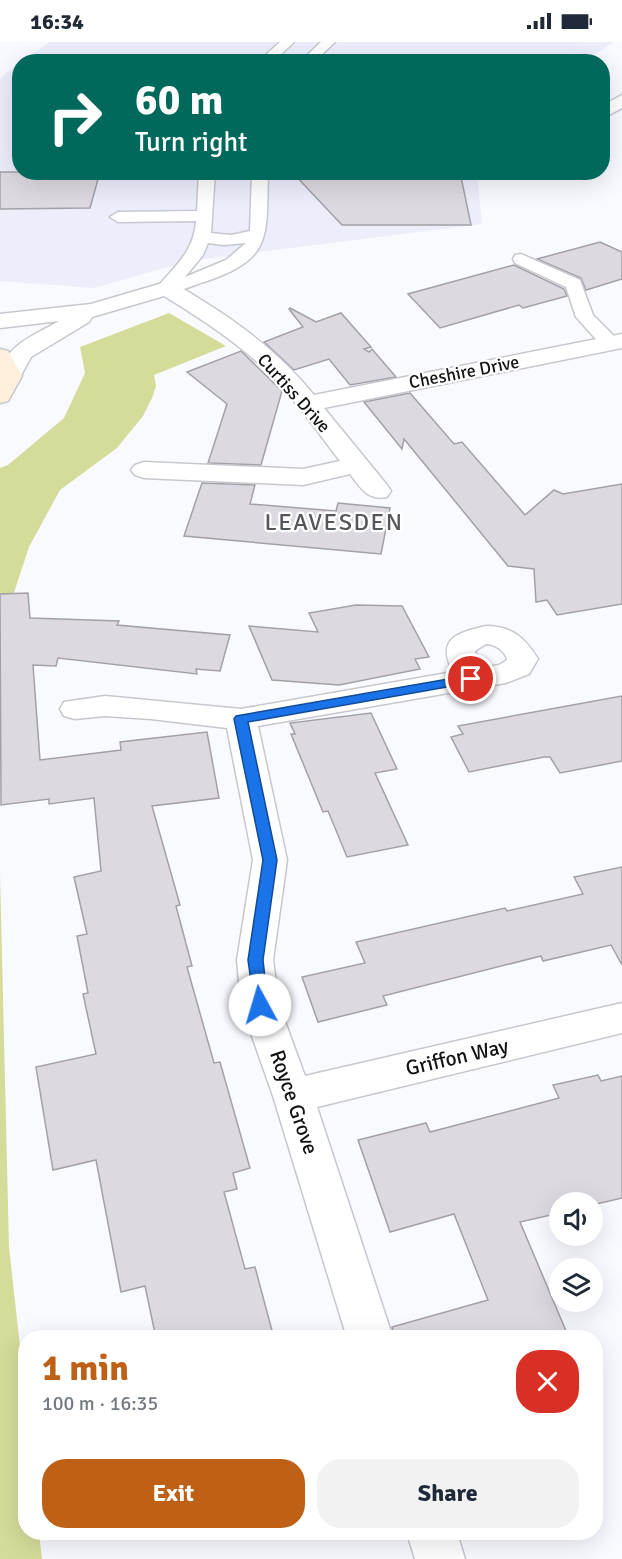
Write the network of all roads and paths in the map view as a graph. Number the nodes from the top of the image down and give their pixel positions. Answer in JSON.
{"nodes":[{"id":1,"x":288,"y":42,"type":"edge"},
{"id":2,"x":329,"y":42,"type":"edge"},
{"id":3,"x":274,"y":54,"type":"edge"},
{"id":4,"x":315,"y":54,"type":"edge"},
{"id":5,"x":206,"y":180,"type":"edge"},
{"id":6,"x":260,"y":180,"type":"edge"},
{"id":7,"x":258,"y":212,"type":"junction"},
{"id":8,"x":276,"y":212,"type":"dead end"},
{"id":9,"x":204,"y":216,"type":"junction"},
{"id":10,"x":118,"y":218,"type":"dead end"},
{"id":11,"x":258,"y":234,"type":"junction"},
{"id":12,"x":203,"y":236,"type":"junction"},
{"id":13,"x":521,"y":259,"type":"dead end"},
{"id":14,"x":166,"y":288,"type":"junction"},
{"id":15,"x":93,"y":310,"type":"junction"},
{"id":16,"x":0,"y":321,"type":"edge"},
{"id":17,"x":616,"y":342,"type":"edge"},
{"id":18,"x":3,"y":376,"type":"edge"},
{"id":19,"x":307,"y":404,"type":"junction"},
{"id":20,"x":356,"y":465,"type":"junction"},
{"id":21,"x":144,"y":470,"type":"dead end"},
{"id":22,"x":378,"y":491,"type":"dead end"},
{"id":23,"x":471,"y":679,"type":"dead end"},
{"id":24,"x":75,"y":710,"type":"dead end"},
{"id":25,"x":241,"y":719,"type":"junction"},
{"id":26,"x":622,"y":1018,"type":"edge"},
{"id":27,"x":293,"y":1096,"type":"junction"},
{"id":28,"x":367,"y":1330,"type":"edge"},
{"id":29,"x":434,"y":1540,"type":"edge"},
{"id":30,"x":440,"y":1559,"type":"edge"}],
"edges":[{"from":1,"to":3,"type":"lane"},
{"from":2,"to":4,"type":"lane"},
{"from":5,"to":9,"type":"lane"},
{"from":6,"to":7,"type":"lane"},
{"from":7,"to":8,"type":"lane"},
{"from":7,"to":11,"type":"lane"},
{"from":9,"to":10,"type":"lane"},
{"from":9,"to":12,"type":"lane"},
{"from":11,"to":12,"type":"lane"},
{"from":11,"to":14,"type":"lane"},
{"from":12,"to":14,"type":"lane"},
{"from":13,"to":17,"type":"lane"},
{"from":14,"to":15,"type":"street"},
{"from":14,"to":19,"type":"street","name":"Curtiss Drive"},
{"from":15,"to":16,"type":"street"},
{"from":15,"to":18,"type":"street"},
{"from":17,"to":19,"type":"street","name":"Cheshire Drive"},
{"from":19,"to":20,"type":"street","name":"Curtiss Drive"},
{"from":20,"to":21,"type":"street"},
{"from":20,"to":22,"type":"street","name":"Curtiss Drive"},
{"from":23,"to":25,"type":"street"},
{"from":24,"to":25,"type":"street"},
{"from":25,"to":27,"type":"street","name":"Royce Grove"},
{"from":26,"to":27,"type":"street","name":"Griffon Way"},
{"from":27,"to":28,"type":"street","name":"Royce Grove"},
{"from":29,"to":30,"type":"street"}]}
